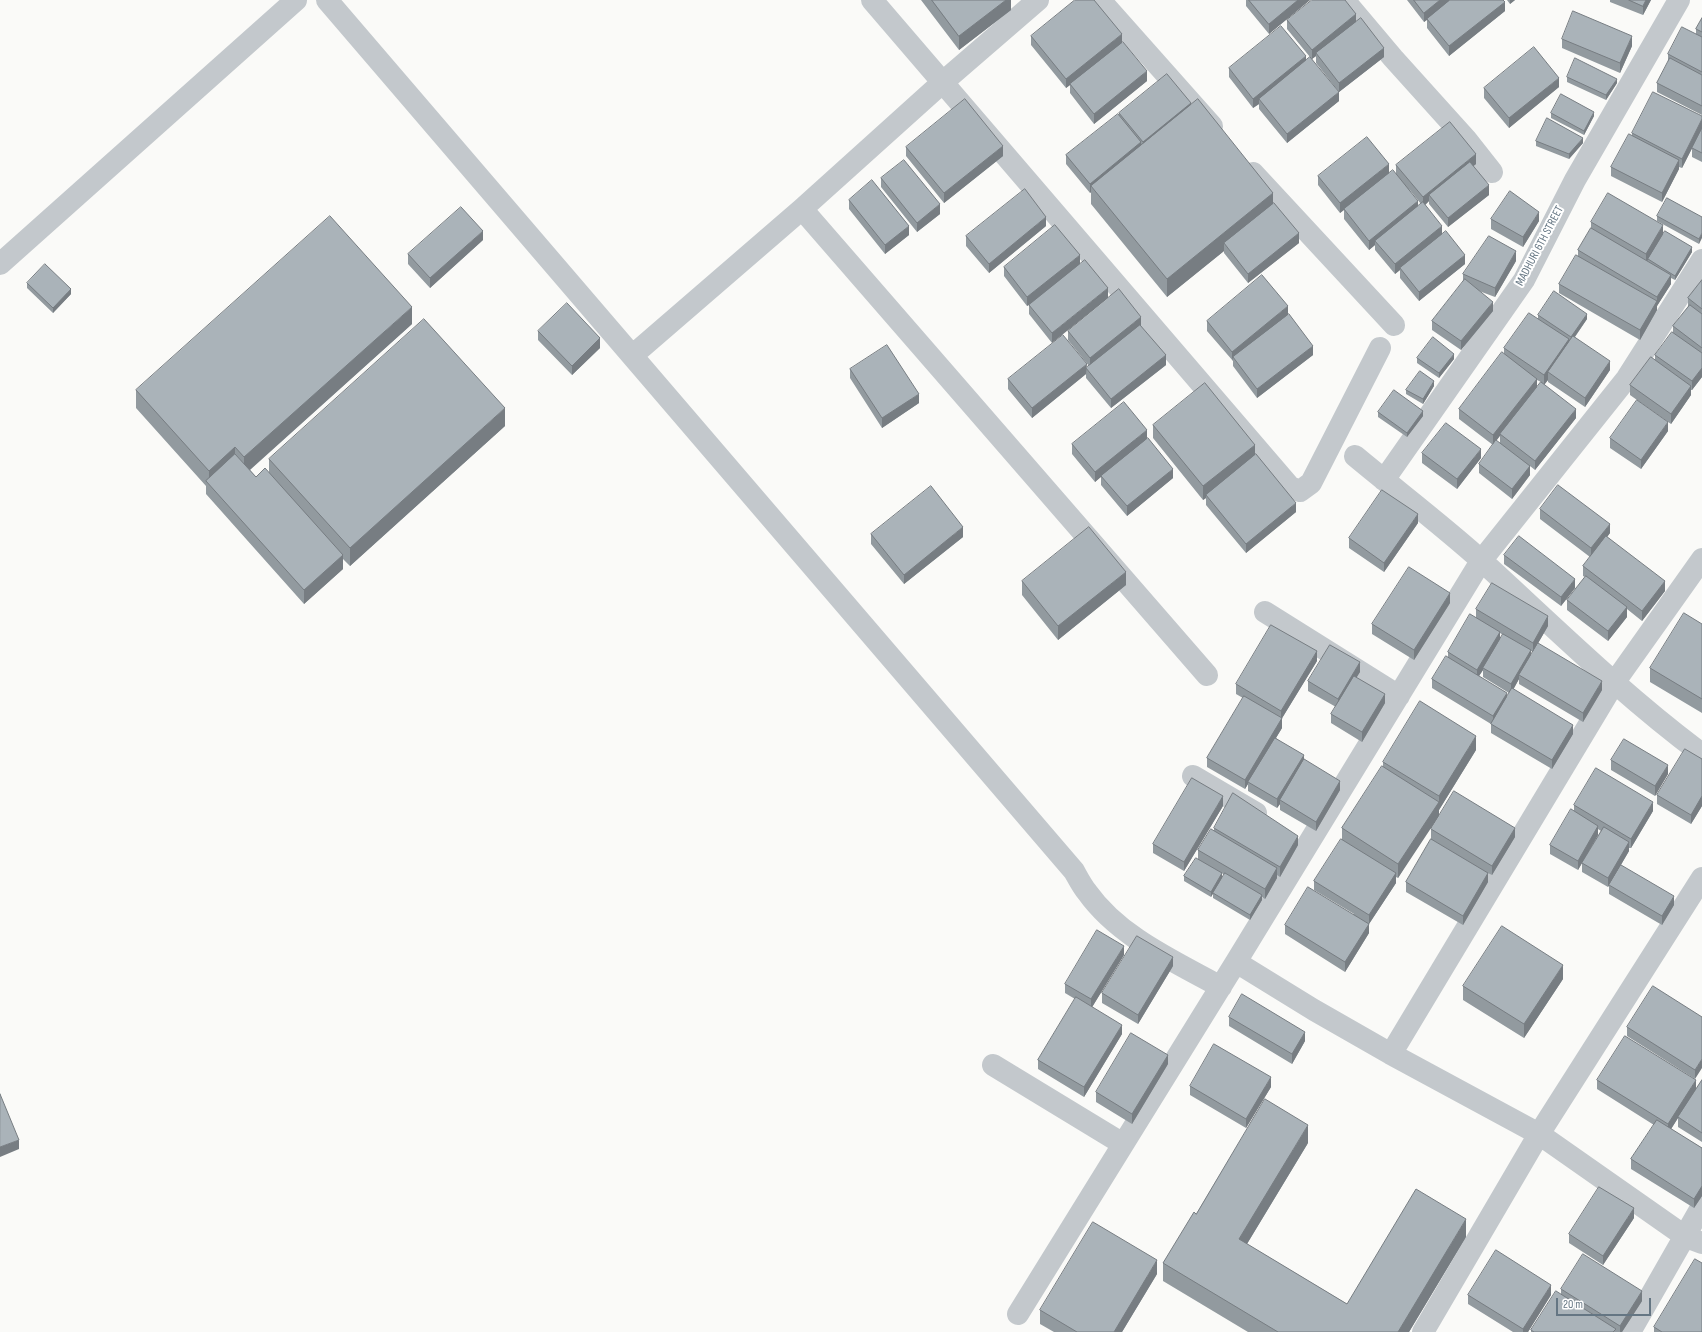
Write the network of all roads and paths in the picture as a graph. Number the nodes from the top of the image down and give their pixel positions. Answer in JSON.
{"nodes":[{"id":1,"x":296,"y":0,"type":"edge"},
{"id":2,"x":327,"y":0,"type":"edge"},
{"id":3,"x":872,"y":0,"type":"edge"},
{"id":4,"x":1038,"y":0,"type":"edge"},
{"id":5,"x":1100,"y":0,"type":"edge"},
{"id":6,"x":1344,"y":0,"type":"edge"},
{"id":7,"x":1679,"y":0,"type":"edge"},
{"id":8,"x":943,"y":82,"type":"junction"},
{"id":9,"x":1226,"y":143,"type":"edge"},
{"id":10,"x":1242,"y":161,"type":"edge"},
{"id":11,"x":1492,"y":172,"type":"dead end"},
{"id":12,"x":802,"y":209,"type":"junction"},
{"id":13,"x":1702,"y":260,"type":"edge"},
{"id":14,"x":0,"y":264,"type":"edge"},
{"id":15,"x":1394,"y":325,"type":"dead end"},
{"id":16,"x":1380,"y":348,"type":"dead end"},
{"id":17,"x":633,"y":355,"type":"junction"},
{"id":18,"x":1355,"y":456,"type":"dead end"},
{"id":19,"x":1384,"y":480,"type":"junction"},
{"id":20,"x":1702,"y":559,"type":"edge"},
{"id":21,"x":1481,"y":561,"type":"junction"},
{"id":22,"x":1265,"y":612,"type":"dead end"},
{"id":23,"x":1207,"y":675,"type":"dead end"},
{"id":24,"x":1614,"y":683,"type":"junction"},
{"id":25,"x":1399,"y":696,"type":"junction"},
{"id":26,"x":1702,"y":754,"type":"edge"},
{"id":27,"x":1193,"y":776,"type":"dead end"},
{"id":28,"x":1309,"y":843,"type":"junction"},
{"id":29,"x":1702,"y":878,"type":"edge"},
{"id":30,"x":1236,"y":962,"type":"junction"},
{"id":31,"x":1221,"y":987,"type":"junction"},
{"id":32,"x":1391,"y":1054,"type":"junction"},
{"id":33,"x":993,"y":1065,"type":"dead end"},
{"id":34,"x":1539,"y":1134,"type":"junction"},
{"id":35,"x":1123,"y":1144,"type":"junction"},
{"id":36,"x":1702,"y":1206,"type":"edge"},
{"id":37,"x":1694,"y":1240,"type":"edge"},
{"id":38,"x":1018,"y":1314,"type":"dead end"},
{"id":39,"x":1423,"y":1332,"type":"edge"},
{"id":40,"x":1630,"y":1332,"type":"edge"}],
"edges":[{"from":1,"to":14,"type":"street"},
{"from":2,"to":17,"type":"street"},
{"from":3,"to":8,"type":"street"},
{"from":4,"to":8,"type":"street"},
{"from":5,"to":9,"type":"street"},
{"from":6,"to":11,"type":"street"},
{"from":7,"to":19,"type":"street","name":"MADHURI 6TH STREET"},
{"from":8,"to":12,"type":"street"},
{"from":8,"to":16,"type":"street"},
{"from":10,"to":15,"type":"street"},
{"from":12,"to":17,"type":"street"},
{"from":12,"to":23,"type":"street"},
{"from":13,"to":21,"type":"street"},
{"from":17,"to":31,"type":"street"},
{"from":18,"to":19,"type":"street"},
{"from":19,"to":21,"type":"street"},
{"from":20,"to":24,"type":"street"},
{"from":21,"to":24,"type":"street"},
{"from":21,"to":25,"type":"street"},
{"from":22,"to":25,"type":"street"},
{"from":24,"to":26,"type":"street"},
{"from":24,"to":32,"type":"street"},
{"from":25,"to":28,"type":"street"},
{"from":27,"to":28,"type":"street"},
{"from":28,"to":30,"type":"street"},
{"from":29,"to":34,"type":"street"},
{"from":30,"to":31,"type":"street"},
{"from":30,"to":32,"type":"street"},
{"from":31,"to":35,"type":"street"},
{"from":32,"to":34,"type":"street"},
{"from":33,"to":35,"type":"street"},
{"from":34,"to":37,"type":"street"},
{"from":34,"to":39,"type":"street"},
{"from":35,"to":38,"type":"street"},
{"from":36,"to":37,"type":"street"},
{"from":37,"to":40,"type":"street"}]}
